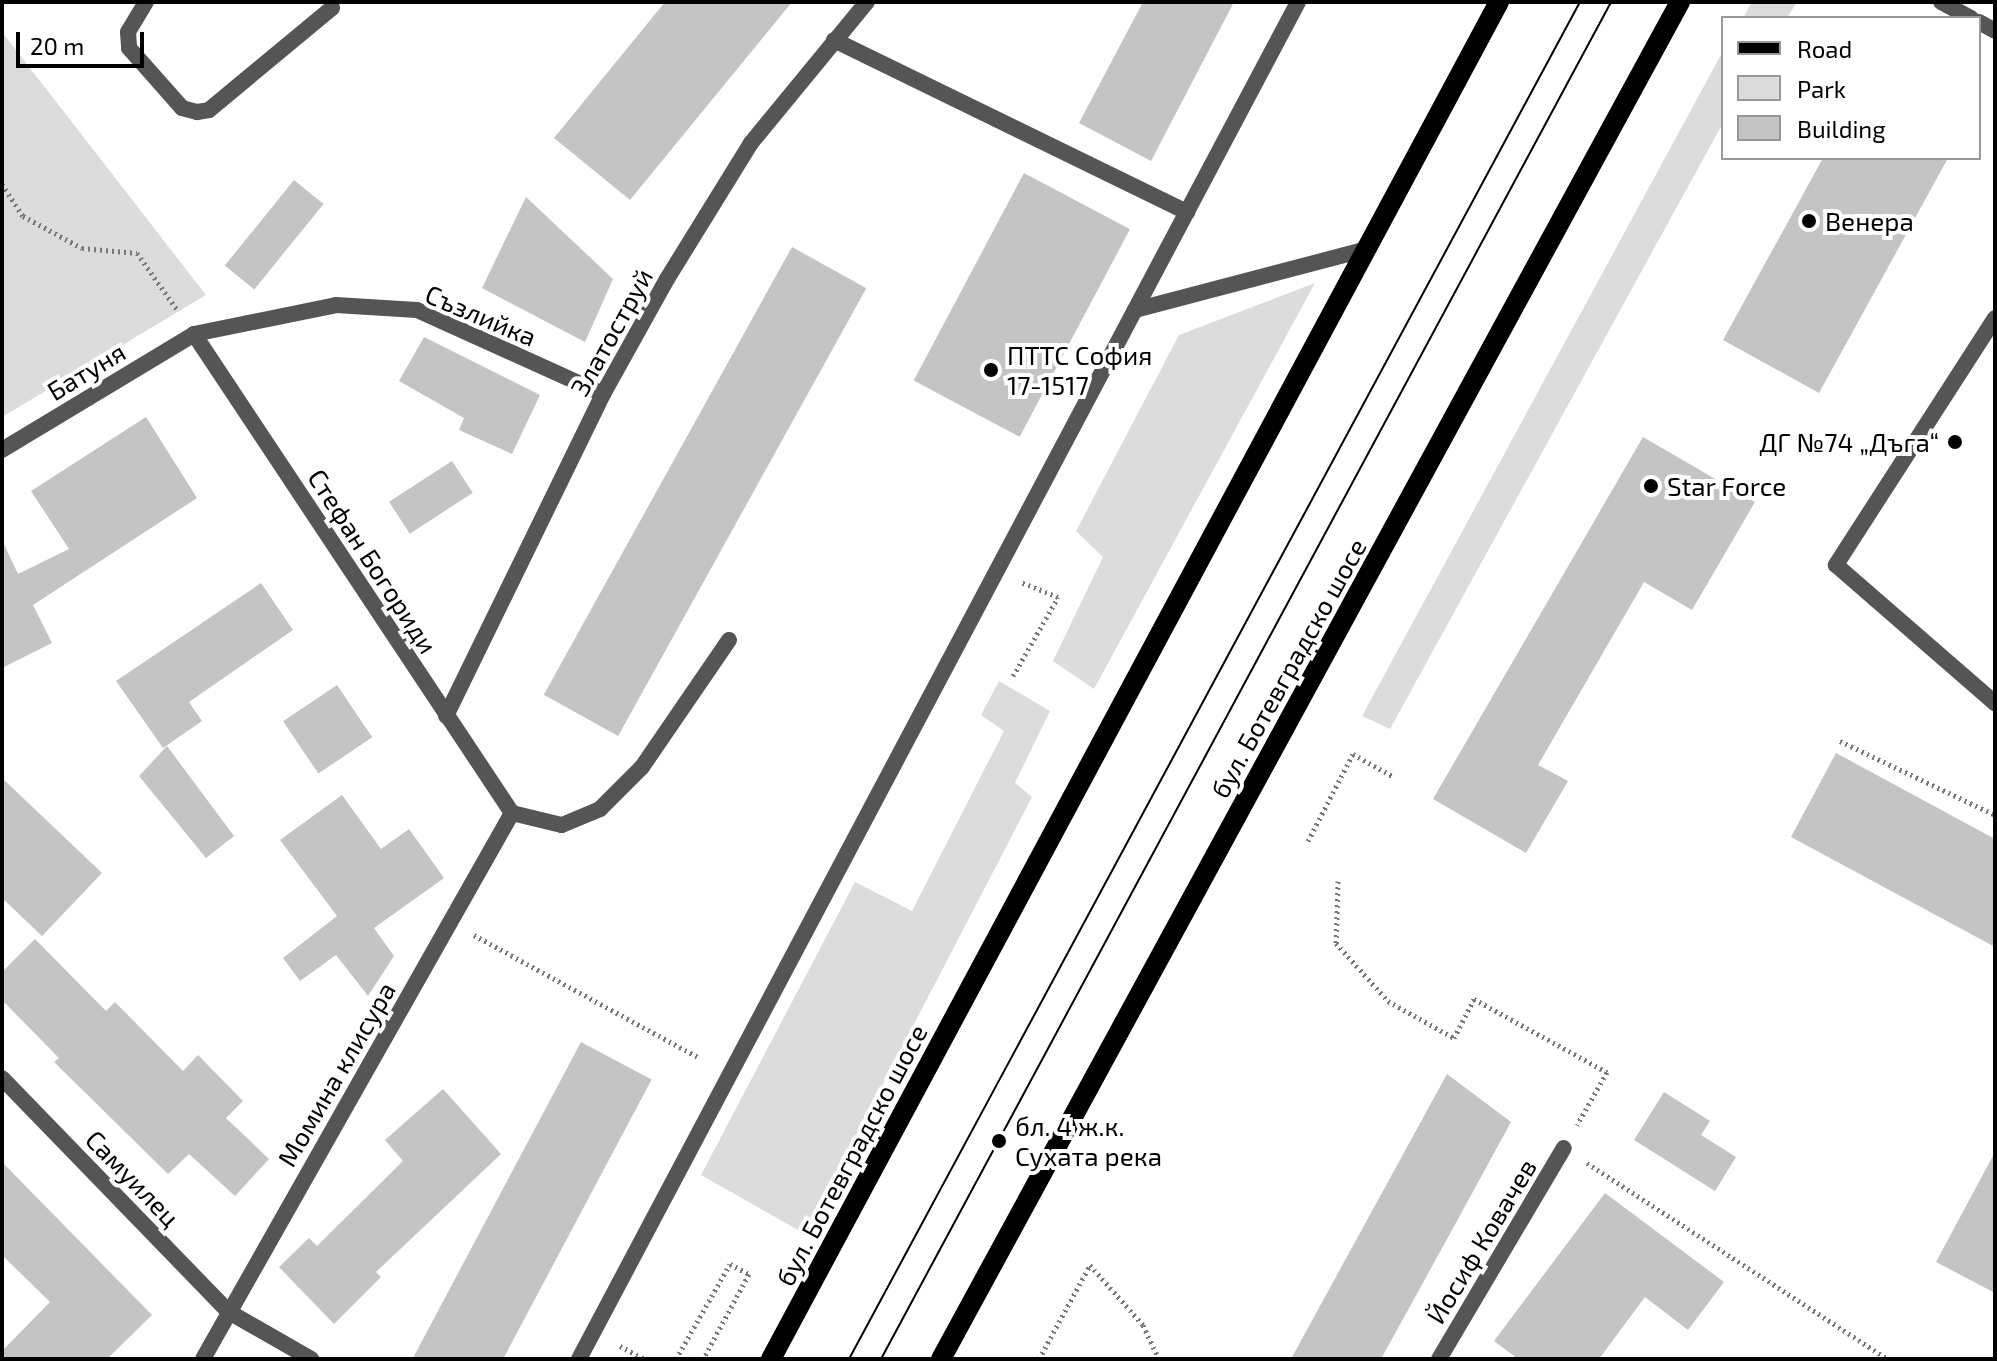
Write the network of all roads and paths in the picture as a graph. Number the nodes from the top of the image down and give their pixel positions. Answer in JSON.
{"nodes":[{"id":1,"x":146,"y":2,"type":"edge"},
{"id":2,"x":867,"y":2,"type":"edge"},
{"id":3,"x":1298,"y":2,"type":"edge"},
{"id":4,"x":1499,"y":2,"type":"edge"},
{"id":5,"x":1680,"y":2,"type":"edge"},
{"id":6,"x":1941,"y":2,"type":"edge"},
{"id":7,"x":332,"y":8,"type":"dead end"},
{"id":8,"x":1967,"y":16,"type":"edge"},
{"id":9,"x":834,"y":40,"type":"junction"},
{"id":10,"x":2,"y":184,"type":"edge"},
{"id":11,"x":1187,"y":212,"type":"junction"},
{"id":12,"x":1367,"y":249,"type":"junction"},
{"id":13,"x":1135,"y":310,"type":"junction"},
{"id":14,"x":1995,"y":318,"type":"edge"},
{"id":15,"x":194,"y":334,"type":"junction"},
{"id":16,"x":603,"y":394,"type":"junction"},
{"id":17,"x":2,"y":450,"type":"edge"},
{"id":18,"x":1058,"y":597,"type":"dead end"},
{"id":19,"x":729,"y":640,"type":"dead end"},
{"id":20,"x":1013,"y":676,"type":"dead end"},
{"id":21,"x":1995,"y":703,"type":"edge"},
{"id":22,"x":446,"y":716,"type":"junction"},
{"id":23,"x":1840,"y":741,"type":"dead end"},
{"id":24,"x":1394,"y":777,"type":"dead end"},
{"id":25,"x":512,"y":813,"type":"junction"},
{"id":26,"x":1995,"y":815,"type":"edge"},
{"id":27,"x":1308,"y":841,"type":"dead end"},
{"id":28,"x":1338,"y":881,"type":"dead end"},
{"id":29,"x":450,"y":922,"type":"junction"},
{"id":30,"x":698,"y":1057,"type":"dead end"},
{"id":31,"x":2,"y":1078,"type":"edge"},
{"id":32,"x":1564,"y":1148,"type":"junction"},
{"id":33,"x":229,"y":1312,"type":"junction"},
{"id":34,"x":943,"y":1358,"type":"edge"},
{"id":35,"x":203,"y":1359,"type":"edge"},
{"id":36,"x":311,"y":1359,"type":"edge"},
{"id":37,"x":579,"y":1359,"type":"edge"},
{"id":38,"x":676,"y":1359,"type":"edge"},
{"id":39,"x":703,"y":1359,"type":"edge"},
{"id":40,"x":771,"y":1359,"type":"edge"},
{"id":41,"x":1039,"y":1359,"type":"edge"},
{"id":42,"x":1159,"y":1359,"type":"edge"},
{"id":43,"x":1439,"y":1359,"type":"edge"},
{"id":44,"x":1888,"y":1359,"type":"edge"}],
"edges":[{"from":1,"to":7,"type":"street"},
{"from":2,"to":9,"type":"street","name":"Златоструй"},
{"from":3,"to":11,"type":"street"},
{"from":4,"to":12,"type":"main road","name":"бул. Ботевградско шосе"},
{"from":5,"to":34,"type":"main road","name":"бул. Ботевградско шосе"},
{"from":6,"to":8,"type":"street"},
{"from":9,"to":11,"type":"street"},
{"from":9,"to":16,"type":"street","name":"Златоструй"},
{"from":10,"to":15,"type":"path"},
{"from":11,"to":13,"type":"street"},
{"from":12,"to":13,"type":"street"},
{"from":12,"to":40,"type":"main road","name":"бул. Ботевградско шосе"},
{"from":13,"to":37,"type":"street"},
{"from":14,"to":21,"type":"street"},
{"from":15,"to":16,"type":"street","name":"Съзлийка"},
{"from":15,"to":17,"type":"street","name":"Батуня"},
{"from":15,"to":22,"type":"street","name":"Стефан Богориди"},
{"from":16,"to":22,"type":"street","name":"Златоструй"},
{"from":18,"to":20,"type":"path"},
{"from":19,"to":25,"type":"street"},
{"from":22,"to":25,"type":"street","name":"Стефан Богориди"},
{"from":23,"to":26,"type":"path"},
{"from":24,"to":27,"type":"path"},
{"from":25,"to":29,"type":"street","name":"Момина клисура"},
{"from":28,"to":32,"type":"path"},
{"from":29,"to":30,"type":"path"},
{"from":29,"to":33,"type":"street","name":"Момина клисура"},
{"from":31,"to":33,"type":"street","name":"Самуилец"},
{"from":32,"to":43,"type":"street","name":"Йосиф Ковачев"},
{"from":32,"to":44,"type":"path"},
{"from":33,"to":35,"type":"street","name":"Момина клисура"},
{"from":33,"to":36,"type":"street","name":"Самуилец"},
{"from":38,"to":39,"type":"path"},
{"from":41,"to":42,"type":"path"}]}
